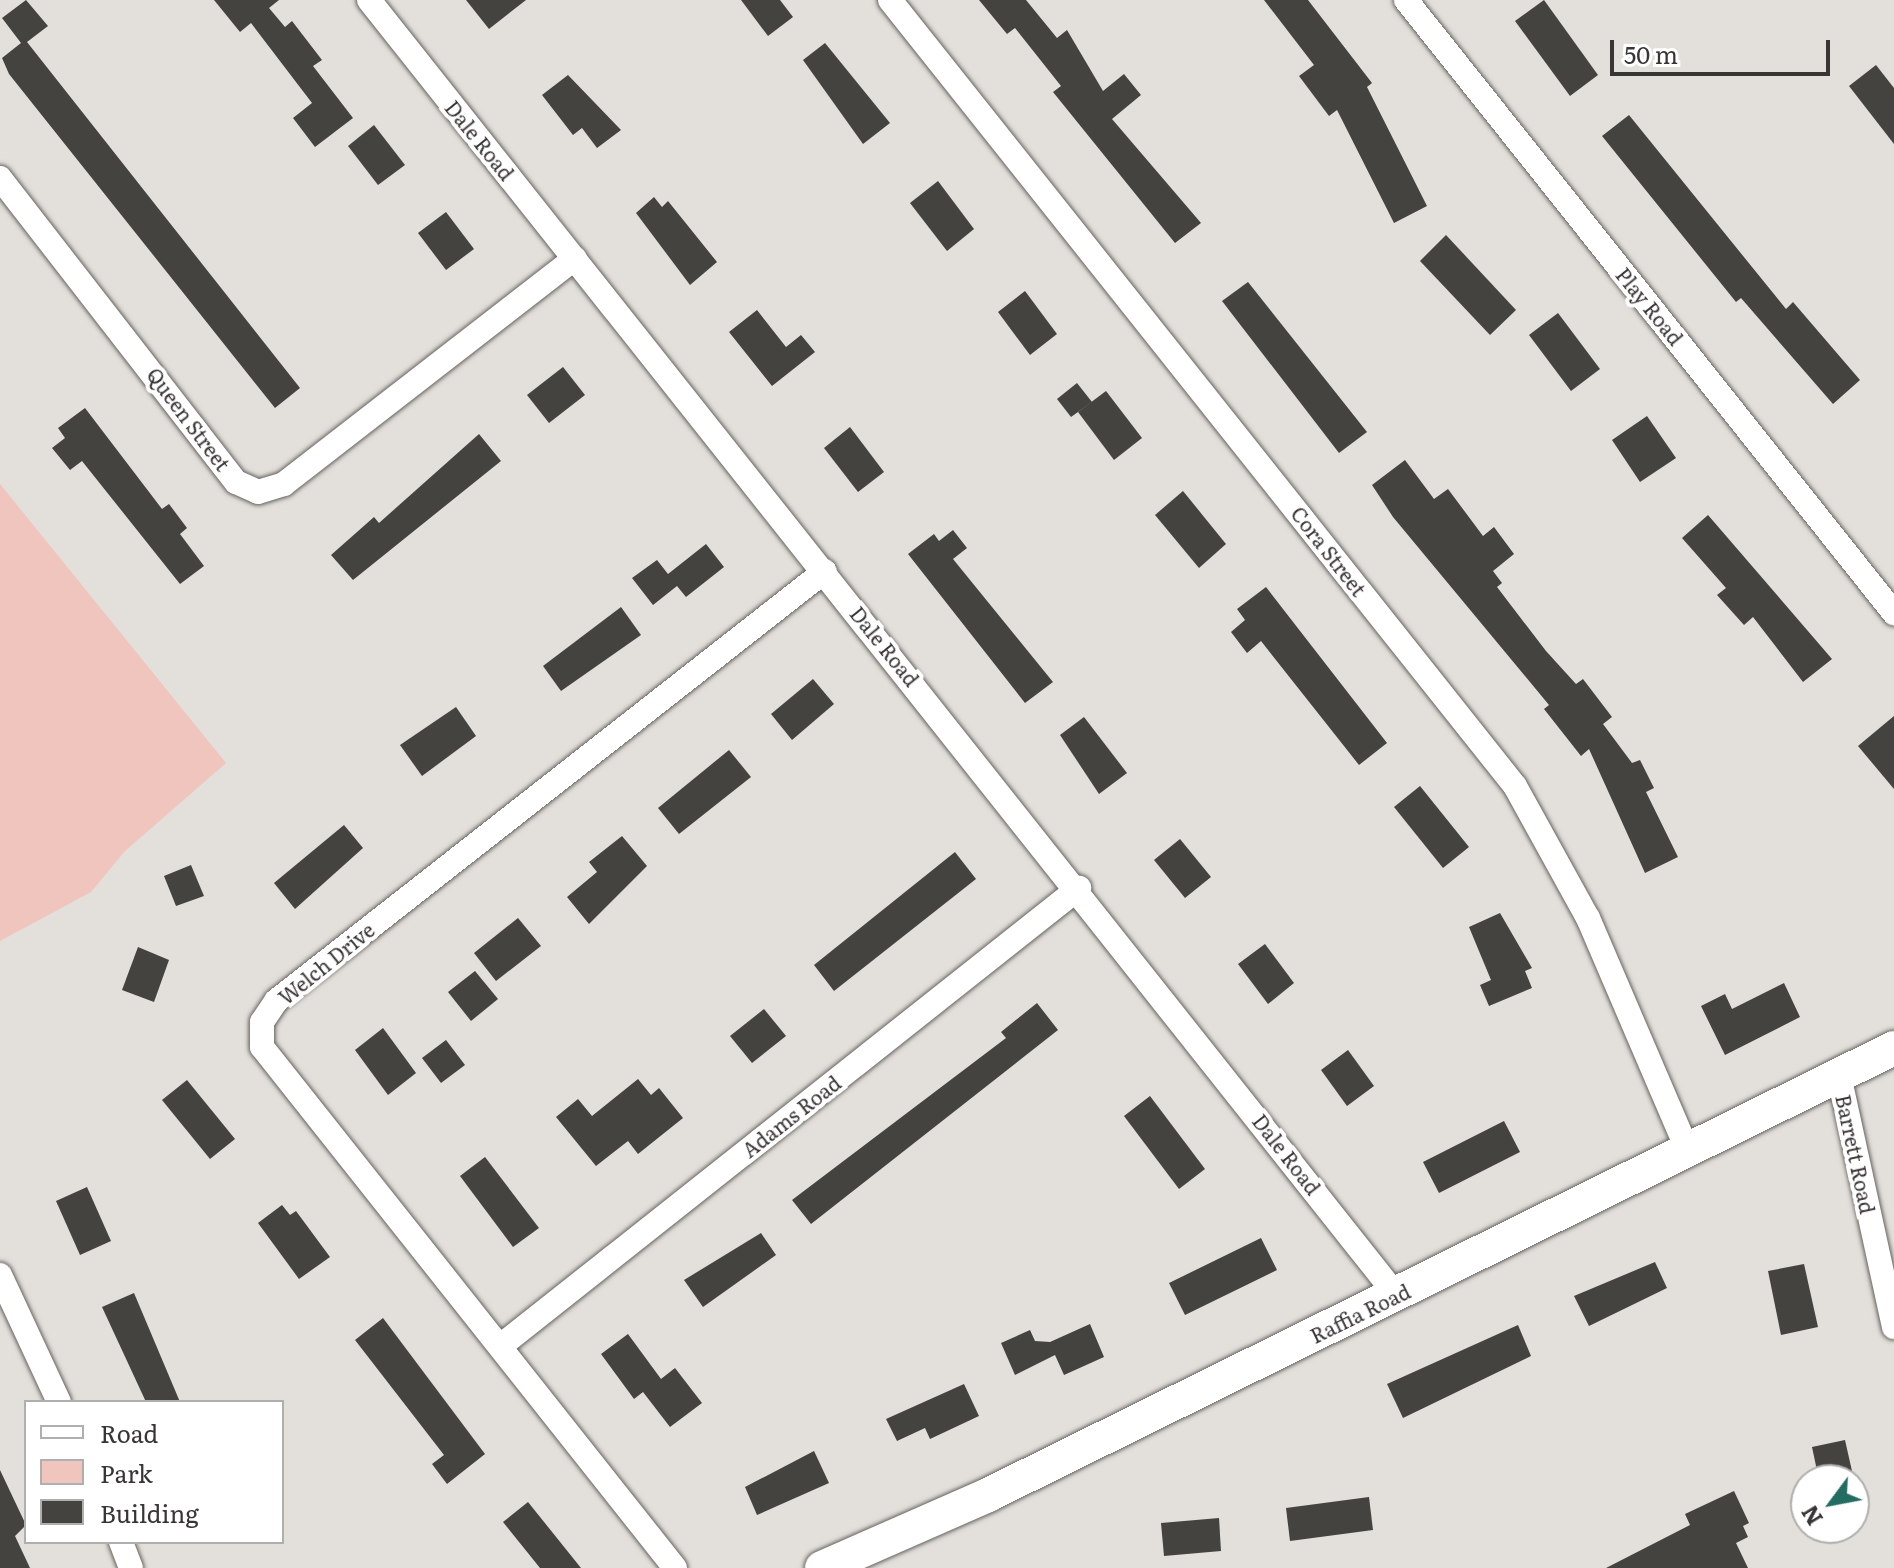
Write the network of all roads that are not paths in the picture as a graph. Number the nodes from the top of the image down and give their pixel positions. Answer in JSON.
{"nodes":[{"id":1,"x":369,"y":0,"type":"edge"},
{"id":2,"x":890,"y":0,"type":"edge"},
{"id":3,"x":1406,"y":0,"type":"edge"},
{"id":4,"x":0,"y":178,"type":"edge"},
{"id":5,"x":575,"y":258,"type":"junction"},
{"id":6,"x":825,"y":571,"type":"junction"},
{"id":7,"x":1894,"y":613,"type":"edge"},
{"id":8,"x":1079,"y":888,"type":"junction"},
{"id":9,"x":1894,"y":1048,"type":"edge"},
{"id":10,"x":1839,"y":1075,"type":"junction"},
{"id":11,"x":1688,"y":1151,"type":"junction"},
{"id":12,"x":0,"y":1275,"type":"edge"},
{"id":13,"x":1396,"y":1295,"type":"junction"},
{"id":14,"x":1894,"y":1327,"type":"edge"},
{"id":15,"x":503,"y":1344,"type":"junction"},
{"id":16,"x":58,"y":1400,"type":"edge"},
{"id":17,"x":122,"y":1544,"type":"edge"},
{"id":18,"x":131,"y":1568,"type":"edge"},
{"id":19,"x":675,"y":1568,"type":"edge"},
{"id":20,"x":822,"y":1568,"type":"edge"}],
"edges":[{"from":1,"to":5,"type":"street","name":"Dale Road"},
{"from":2,"to":11,"type":"street","name":"Cora Street"},
{"from":3,"to":7,"type":"street","name":"Play Road"},
{"from":4,"to":5,"type":"street","name":"Queen Street"},
{"from":5,"to":6,"type":"street","name":"Dale Road"},
{"from":6,"to":8,"type":"street","name":"Dale Road"},
{"from":6,"to":15,"type":"street","name":"Welch Drive"},
{"from":8,"to":13,"type":"street","name":"Dale Road"},
{"from":8,"to":15,"type":"street","name":"Adams Road"},
{"from":9,"to":10,"type":"main road","name":"Raffia Road"},
{"from":10,"to":11,"type":"main road","name":"Raffia Road"},
{"from":10,"to":14,"type":"street","name":"Barrett Road"},
{"from":11,"to":13,"type":"main road","name":"Raffia Road"},
{"from":12,"to":16,"type":"street"},
{"from":13,"to":20,"type":"main road","name":"Raffia Road"},
{"from":15,"to":19,"type":"street","name":"Welch Drive"},
{"from":17,"to":18,"type":"street"}]}
